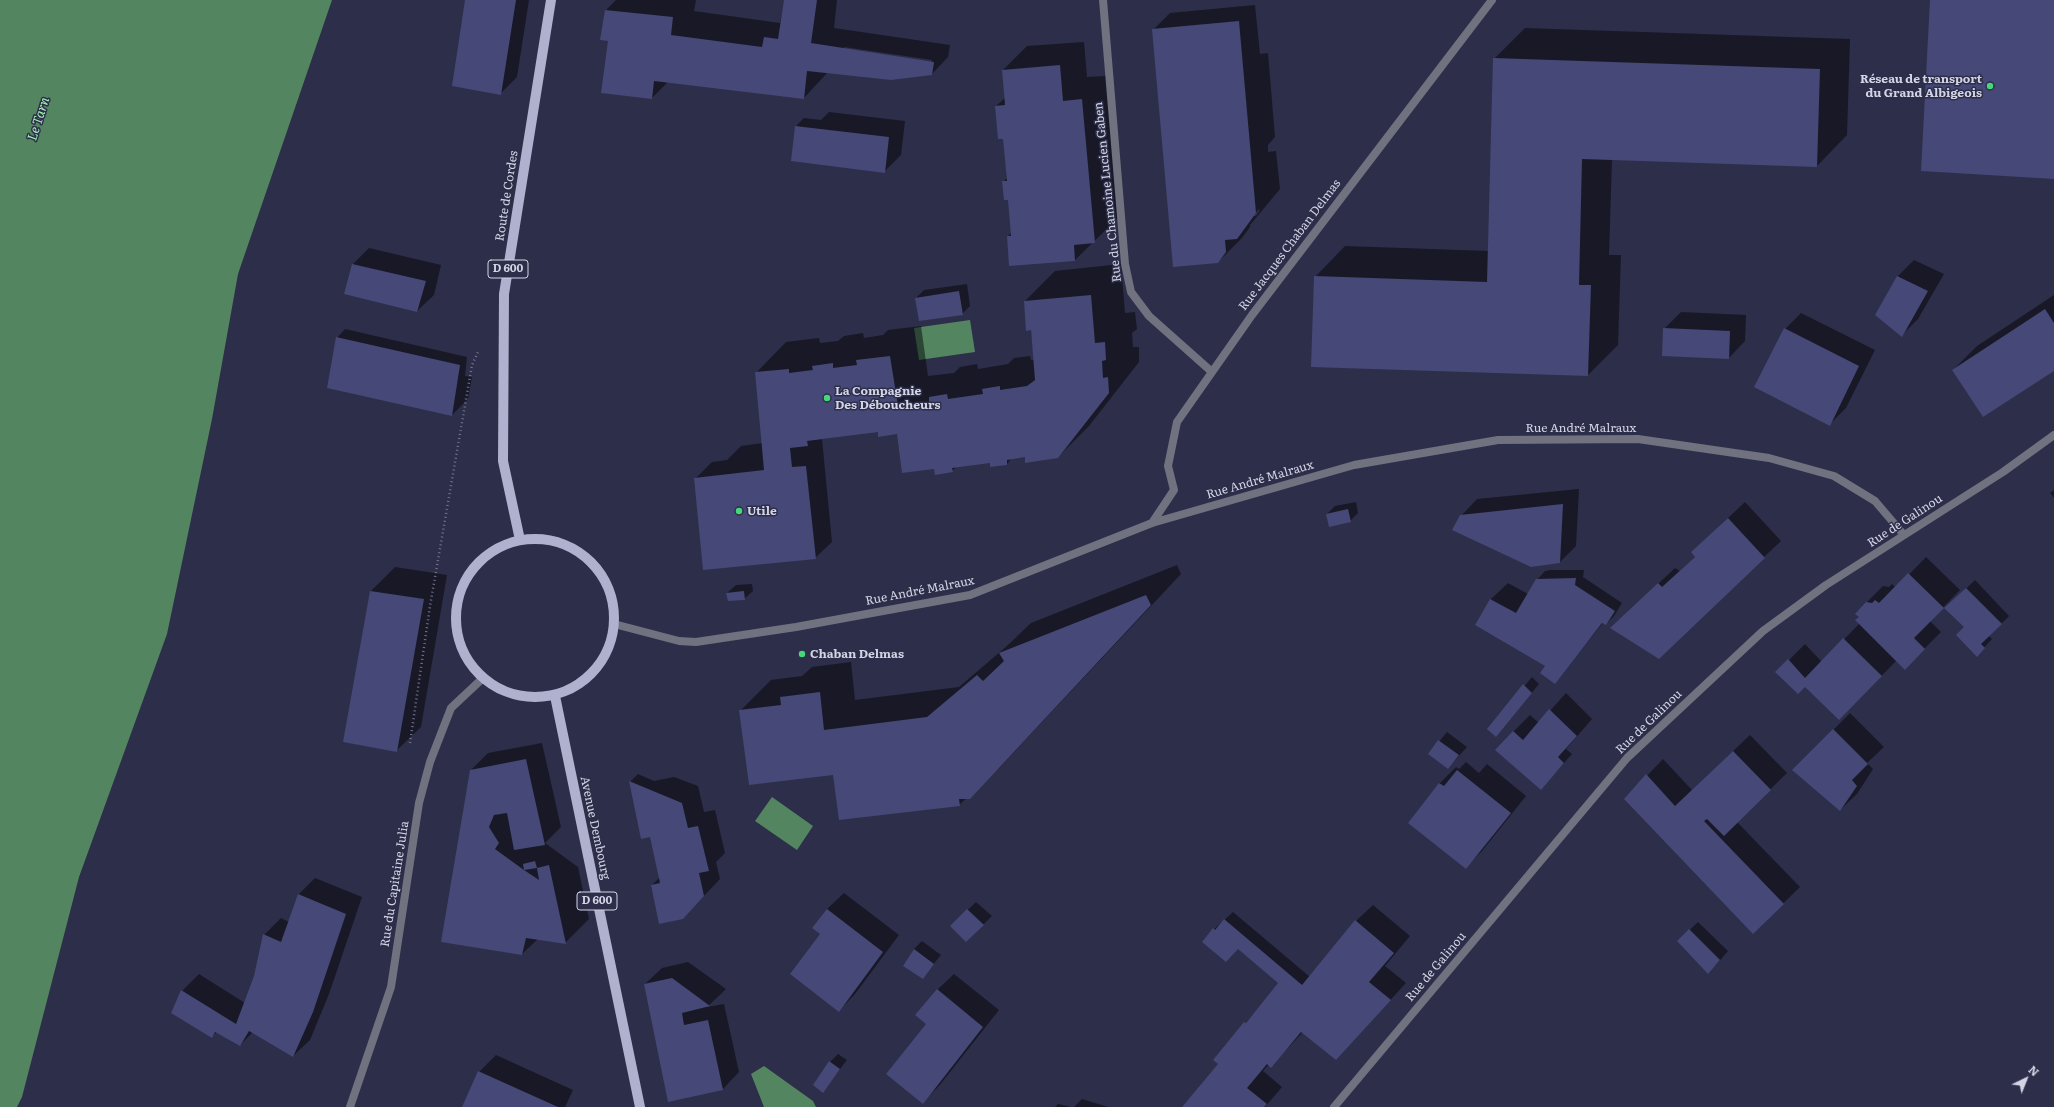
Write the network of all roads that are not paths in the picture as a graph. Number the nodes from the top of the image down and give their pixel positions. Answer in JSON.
{"nodes":[{"id":1,"x":551,"y":0,"type":"edge"},
{"id":2,"x":1103,"y":0,"type":"edge"},
{"id":3,"x":1492,"y":0,"type":"edge"},
{"id":4,"x":1212,"y":372,"type":"junction"},
{"id":5,"x":2054,"y":435,"type":"edge"},
{"id":6,"x":1152,"y":523,"type":"junction"},
{"id":7,"x":1904,"y":535,"type":"junction"},
{"id":8,"x":520,"y":540,"type":"junction"},
{"id":9,"x":614,"y":624,"type":"junction"},
{"id":10,"x":483,"y":678,"type":"junction"},
{"id":11,"x":554,"y":696,"type":"junction"},
{"id":12,"x":350,"y":1107,"type":"edge"},
{"id":13,"x":640,"y":1107,"type":"edge"},
{"id":14,"x":1334,"y":1107,"type":"edge"}],
"edges":[{"from":1,"to":8,"type":"main road","name":"Route de Cordes","number":"D 600"},
{"from":2,"to":4,"type":"street","name":"Rue du Chamoine Lucien Gaben"},
{"from":3,"to":4,"type":"street","name":"Rue Jacques Chaban Delmas"},
{"from":4,"to":6,"type":"street","name":"Rue Jacques Chaban Delmas"},
{"from":5,"to":7,"type":"street","name":"Rue de Galinou"},
{"from":6,"to":7,"type":"street","name":"Rue André Malraux"},
{"from":6,"to":9,"type":"street","name":"Rue André Malraux"},
{"from":7,"to":14,"type":"street","name":"Rue de Galinou"},
{"from":8,"to":9,"type":"main road"},
{"from":8,"to":10,"type":"main road"},
{"from":9,"to":11,"type":"main road"},
{"from":10,"to":11,"type":"main road"},
{"from":10,"to":12,"type":"street","name":"Rue du Capitaine Julia"},
{"from":11,"to":13,"type":"main road","name":"Avenue Dembourg","number":"D 600"}]}
